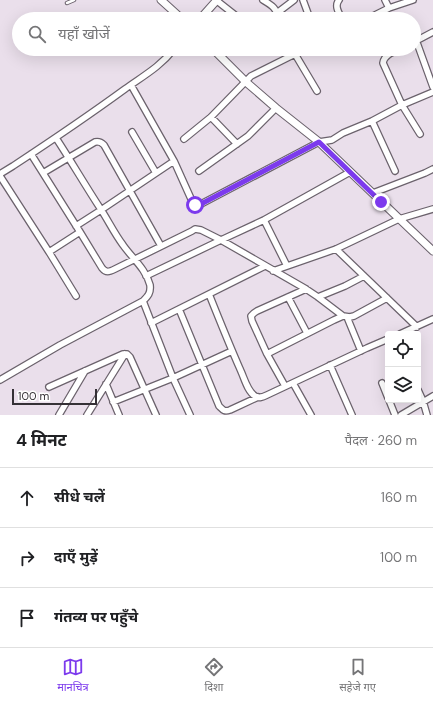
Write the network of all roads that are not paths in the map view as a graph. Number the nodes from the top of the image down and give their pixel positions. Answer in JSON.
{"nodes":[{"id":1,"x":74,"y":0,"type":"edge"},
{"id":2,"x":161,"y":0,"type":"edge"},
{"id":3,"x":217,"y":0,"type":"edge"},
{"id":4,"x":294,"y":0,"type":"edge"},
{"id":5,"x":303,"y":0,"type":"edge"},
{"id":6,"x":385,"y":0,"type":"edge"},
{"id":7,"x":413,"y":0,"type":"edge"},
{"id":8,"x":266,"y":1,"type":"edge"},
{"id":9,"x":338,"y":1,"type":"edge"},
{"id":10,"x":67,"y":3,"type":"dead end"},
{"id":11,"x":389,"y":8,"type":"junction"},
{"id":12,"x":174,"y":12,"type":"edge"},
{"id":13,"x":206,"y":12,"type":"edge"},
{"id":14,"x":232,"y":12,"type":"edge"},
{"id":15,"x":277,"y":12,"type":"joint"},
{"id":16,"x":307,"y":12,"type":"edge"},
{"id":17,"x":338,"y":12,"type":"edge"},
{"id":18,"x":381,"y":12,"type":"edge"},
{"id":19,"x":433,"y":32,"type":"edge"},
{"id":20,"x":421,"y":38,"type":"edge"},
{"id":21,"x":169,"y":56,"type":"edge"},
{"id":22,"x":220,"y":56,"type":"edge"},
{"id":23,"x":285,"y":56,"type":"edge"},
{"id":24,"x":297,"y":56,"type":"edge"},
{"id":25,"x":387,"y":56,"type":"edge"},
{"id":26,"x":421,"y":56,"type":"edge"},
{"id":27,"x":246,"y":82,"type":"junction"},
{"id":28,"x":131,"y":84,"type":"junction"},
{"id":29,"x":433,"y":87,"type":"edge"},
{"id":30,"x":317,"y":92,"type":"dead end"},
{"id":31,"x":433,"y":92,"type":"edge"},
{"id":32,"x":402,"y":105,"type":"junction"},
{"id":33,"x":276,"y":108,"type":"junction"},
{"id":34,"x":211,"y":117,"type":"junction"},
{"id":35,"x":372,"y":121,"type":"junction"},
{"id":36,"x":132,"y":132,"type":"dead end"},
{"id":37,"x":420,"y":134,"type":"dead end"},
{"id":38,"x":56,"y":138,"type":"junction"},
{"id":39,"x":184,"y":139,"type":"dead end"},
{"id":40,"x":319,"y":142,"type":"junction"},
{"id":41,"x":237,"y":144,"type":"junction"},
{"id":42,"x":31,"y":154,"type":"junction"},
{"id":43,"x":69,"y":158,"type":"junction"},
{"id":44,"x":174,"y":161,"type":"junction"},
{"id":45,"x":433,"y":169,"type":"edge"},
{"id":46,"x":199,"y":171,"type":"dead end"},
{"id":47,"x":395,"y":171,"type":"dead end"},
{"id":48,"x":350,"y":172,"type":"junction"},
{"id":49,"x":156,"y":173,"type":"junction"},
{"id":50,"x":43,"y":174,"type":"junction"},
{"id":51,"x":0,"y":175,"type":"edge"},
{"id":52,"x":130,"y":191,"type":"junction"},
{"id":53,"x":373,"y":193,"type":"junction"},
{"id":54,"x":433,"y":209,"type":"edge"},
{"id":55,"x":101,"y":210,"type":"junction"},
{"id":56,"x":399,"y":219,"type":"junction"},
{"id":57,"x":264,"y":220,"type":"junction"},
{"id":58,"x":76,"y":226,"type":"junction"},
{"id":59,"x":80,"y":232,"type":"junction"},
{"id":60,"x":221,"y":240,"type":"junction"},
{"id":61,"x":161,"y":246,"type":"junction"},
{"id":62,"x":336,"y":249,"type":"junction"},
{"id":63,"x":49,"y":252,"type":"junction"},
{"id":64,"x":433,"y":252,"type":"edge"},
{"id":65,"x":134,"y":259,"type":"junction"},
{"id":66,"x":265,"y":266,"type":"junction"},
{"id":67,"x":287,"y":266,"type":"junction"},
{"id":68,"x":273,"y":271,"type":"junction"},
{"id":69,"x":146,"y":276,"type":"junction"},
{"id":70,"x":364,"y":276,"type":"junction"},
{"id":71,"x":306,"y":289,"type":"junction"},
{"id":72,"x":209,"y":294,"type":"junction"},
{"id":73,"x":76,"y":296,"type":"dead end"},
{"id":74,"x":288,"y":297,"type":"junction"},
{"id":75,"x":318,"y":297,"type":"junction"},
{"id":76,"x":387,"y":298,"type":"junction"},
{"id":77,"x":143,"y":301,"type":"junction"},
{"id":78,"x":179,"y":309,"type":"junction"},
{"id":79,"x":345,"y":317,"type":"junction"},
{"id":80,"x":433,"y":319,"type":"edge"},
{"id":81,"x":151,"y":323,"type":"junction"},
{"id":82,"x":416,"y":327,"type":"junction"},
{"id":83,"x":407,"y":331,"type":"edge"},
{"id":84,"x":307,"y":334,"type":"junction"},
{"id":85,"x":385,"y":341,"type":"edge"},
{"id":86,"x":232,"y":351,"type":"junction"},
{"id":87,"x":361,"y":351,"type":"junction"},
{"id":88,"x":125,"y":354,"type":"junction"},
{"id":89,"x":267,"y":354,"type":"junction"},
{"id":90,"x":202,"y":365,"type":"junction"},
{"id":91,"x":330,"y":365,"type":"junction"},
{"id":92,"x":85,"y":371,"type":"junction"},
{"id":93,"x":173,"y":378,"type":"junction"},
{"id":94,"x":0,"y":380,"type":"edge"},
{"id":95,"x":293,"y":383,"type":"junction"},
{"id":96,"x":382,"y":383,"type":"dead end"},
{"id":97,"x":106,"y":384,"type":"junction"},
{"id":98,"x":285,"y":386,"type":"junction"},
{"id":99,"x":49,"y":388,"type":"dead end"},
{"id":100,"x":144,"y":390,"type":"junction"},
{"id":101,"x":385,"y":391,"type":"edge"},
{"id":102,"x":433,"y":396,"type":"edge"},
{"id":103,"x":258,"y":397,"type":"junction"},
{"id":104,"x":421,"y":397,"type":"edge"},
{"id":105,"x":423,"y":401,"type":"junction"},
{"id":106,"x":113,"y":402,"type":"junction"},
{"id":107,"x":390,"y":403,"type":"edge"},
{"id":108,"x":59,"y":415,"type":"edge"},
{"id":109,"x":87,"y":415,"type":"edge"},
{"id":110,"x":119,"y":415,"type":"edge"},
{"id":111,"x":156,"y":415,"type":"edge"},
{"id":112,"x":190,"y":415,"type":"edge"},
{"id":113,"x":311,"y":415,"type":"edge"},
{"id":114,"x":352,"y":415,"type":"edge"},
{"id":115,"x":395,"y":415,"type":"edge"},
{"id":116,"x":401,"y":415,"type":"edge"},
{"id":117,"x":427,"y":415,"type":"edge"}],
"edges":[{"from":1,"to":10,"type":"lane"},
{"from":2,"to":12,"type":"street"},
{"from":3,"to":13,"type":"street"},
{"from":3,"to":14,"type":"street"},
{"from":4,"to":15,"type":"street"},
{"from":5,"to":16,"type":"street"},
{"from":6,"to":11,"type":"street"},
{"from":7,"to":11,"type":"street"},
{"from":8,"to":15,"type":"street"},
{"from":9,"to":17,"type":"street"},
{"from":11,"to":18,"type":"street"},
{"from":19,"to":20,"type":"street"},
{"from":21,"to":28,"type":"street"},
{"from":22,"to":27,"type":"street"},
{"from":23,"to":27,"type":"street"},
{"from":24,"to":30,"type":"street"},
{"from":25,"to":32,"type":"street"},
{"from":26,"to":29,"type":"street"},
{"from":27,"to":33,"type":"street"},
{"from":27,"to":34,"type":"street"},
{"from":28,"to":38,"type":"street"},
{"from":28,"to":44,"type":"street"},
{"from":31,"to":32,"type":"street"},
{"from":32,"to":35,"type":"street"},
{"from":32,"to":37,"type":"street"},
{"from":33,"to":40,"type":"street"},
{"from":33,"to":41,"type":"street"},
{"from":34,"to":39,"type":"street"},
{"from":34,"to":41,"type":"street"},
{"from":35,"to":40,"type":"street"},
{"from":35,"to":47,"type":"street"},
{"from":36,"to":49,"type":"street"},
{"from":38,"to":42,"type":"street"},
{"from":38,"to":43,"type":"street"},
{"from":40,"to":44,"type":"street"},
{"from":40,"to":48,"type":"street"},
{"from":41,"to":46,"type":"street"},
{"from":42,"to":50,"type":"street"},
{"from":42,"to":51,"type":"street"},
{"from":43,"to":50,"type":"street"},
{"from":43,"to":52,"type":"street"},
{"from":43,"to":55,"type":"street"},
{"from":44,"to":49,"type":"street"},
{"from":45,"to":53,"type":"street"},
{"from":48,"to":53,"type":"street"},
{"from":48,"to":57,"type":"street"},
{"from":49,"to":52,"type":"street"},
{"from":50,"to":58,"type":"street"},
{"from":51,"to":63,"type":"street"},
{"from":52,"to":55,"type":"street"},
{"from":52,"to":61,"type":"street"},
{"from":53,"to":56,"type":"street"},
{"from":54,"to":56,"type":"street"},
{"from":55,"to":58,"type":"street"},
{"from":55,"to":65,"type":"street"},
{"from":56,"to":62,"type":"street"},
{"from":56,"to":64,"type":"street"},
{"from":57,"to":60,"type":"street"},
{"from":57,"to":67,"type":"street"},
{"from":58,"to":59,"type":"street"},
{"from":59,"to":63,"type":"street"},
{"from":59,"to":65,"type":"street"},
{"from":60,"to":61,"type":"street"},
{"from":60,"to":66,"type":"street"},
{"from":60,"to":69,"type":"street"},
{"from":61,"to":65,"type":"street"},
{"from":62,"to":67,"type":"street"},
{"from":62,"to":70,"type":"street"},
{"from":63,"to":73,"type":"street"},
{"from":65,"to":69,"type":"street"},
{"from":66,"to":68,"type":"street"},
{"from":66,"to":72,"type":"street"},
{"from":67,"to":68,"type":"street"},
{"from":68,"to":71,"type":"street"},
{"from":69,"to":77,"type":"street"},
{"from":70,"to":75,"type":"street"},
{"from":70,"to":76,"type":"street"},
{"from":71,"to":74,"type":"street"},
{"from":71,"to":75,"type":"street"},
{"from":72,"to":78,"type":"street"},
{"from":72,"to":86,"type":"street"},
{"from":74,"to":84,"type":"street"},
{"from":74,"to":89,"type":"street"},
{"from":75,"to":79,"type":"street"},
{"from":76,"to":79,"type":"street"},
{"from":76,"to":82,"type":"street"},
{"from":77,"to":81,"type":"street"},
{"from":77,"to":94,"type":"street"},
{"from":78,"to":81,"type":"street"},
{"from":78,"to":90,"type":"street"},
{"from":79,"to":84,"type":"street"},
{"from":79,"to":87,"type":"street"},
{"from":80,"to":82,"type":"street"},
{"from":81,"to":93,"type":"street"},
{"from":82,"to":83,"type":"street"},
{"from":84,"to":89,"type":"street"},
{"from":85,"to":87,"type":"street"},
{"from":86,"to":90,"type":"street"},
{"from":86,"to":103,"type":"street"},
{"from":87,"to":91,"type":"street"},
{"from":88,"to":92,"type":"street"},
{"from":88,"to":97,"type":"street"},
{"from":88,"to":100,"type":"street"},
{"from":89,"to":98,"type":"street"},
{"from":90,"to":93,"type":"street"},
{"from":90,"to":103,"type":"street"},
{"from":91,"to":95,"type":"street"},
{"from":91,"to":114,"type":"street"},
{"from":92,"to":99,"type":"street"},
{"from":92,"to":108,"type":"street"},
{"from":93,"to":100,"type":"street"},
{"from":93,"to":112,"type":"street"},
{"from":95,"to":98,"type":"street"},
{"from":95,"to":113,"type":"street"},
{"from":96,"to":101,"type":"street"},
{"from":97,"to":106,"type":"street"},
{"from":97,"to":109,"type":"street"},
{"from":98,"to":103,"type":"street"},
{"from":100,"to":106,"type":"street"},
{"from":100,"to":111,"type":"street"},
{"from":102,"to":105,"type":"street"},
{"from":104,"to":105,"type":"street"},
{"from":105,"to":116,"type":"street"},
{"from":105,"to":117,"type":"street"},
{"from":106,"to":110,"type":"street"},
{"from":107,"to":115,"type":"street"}]}
